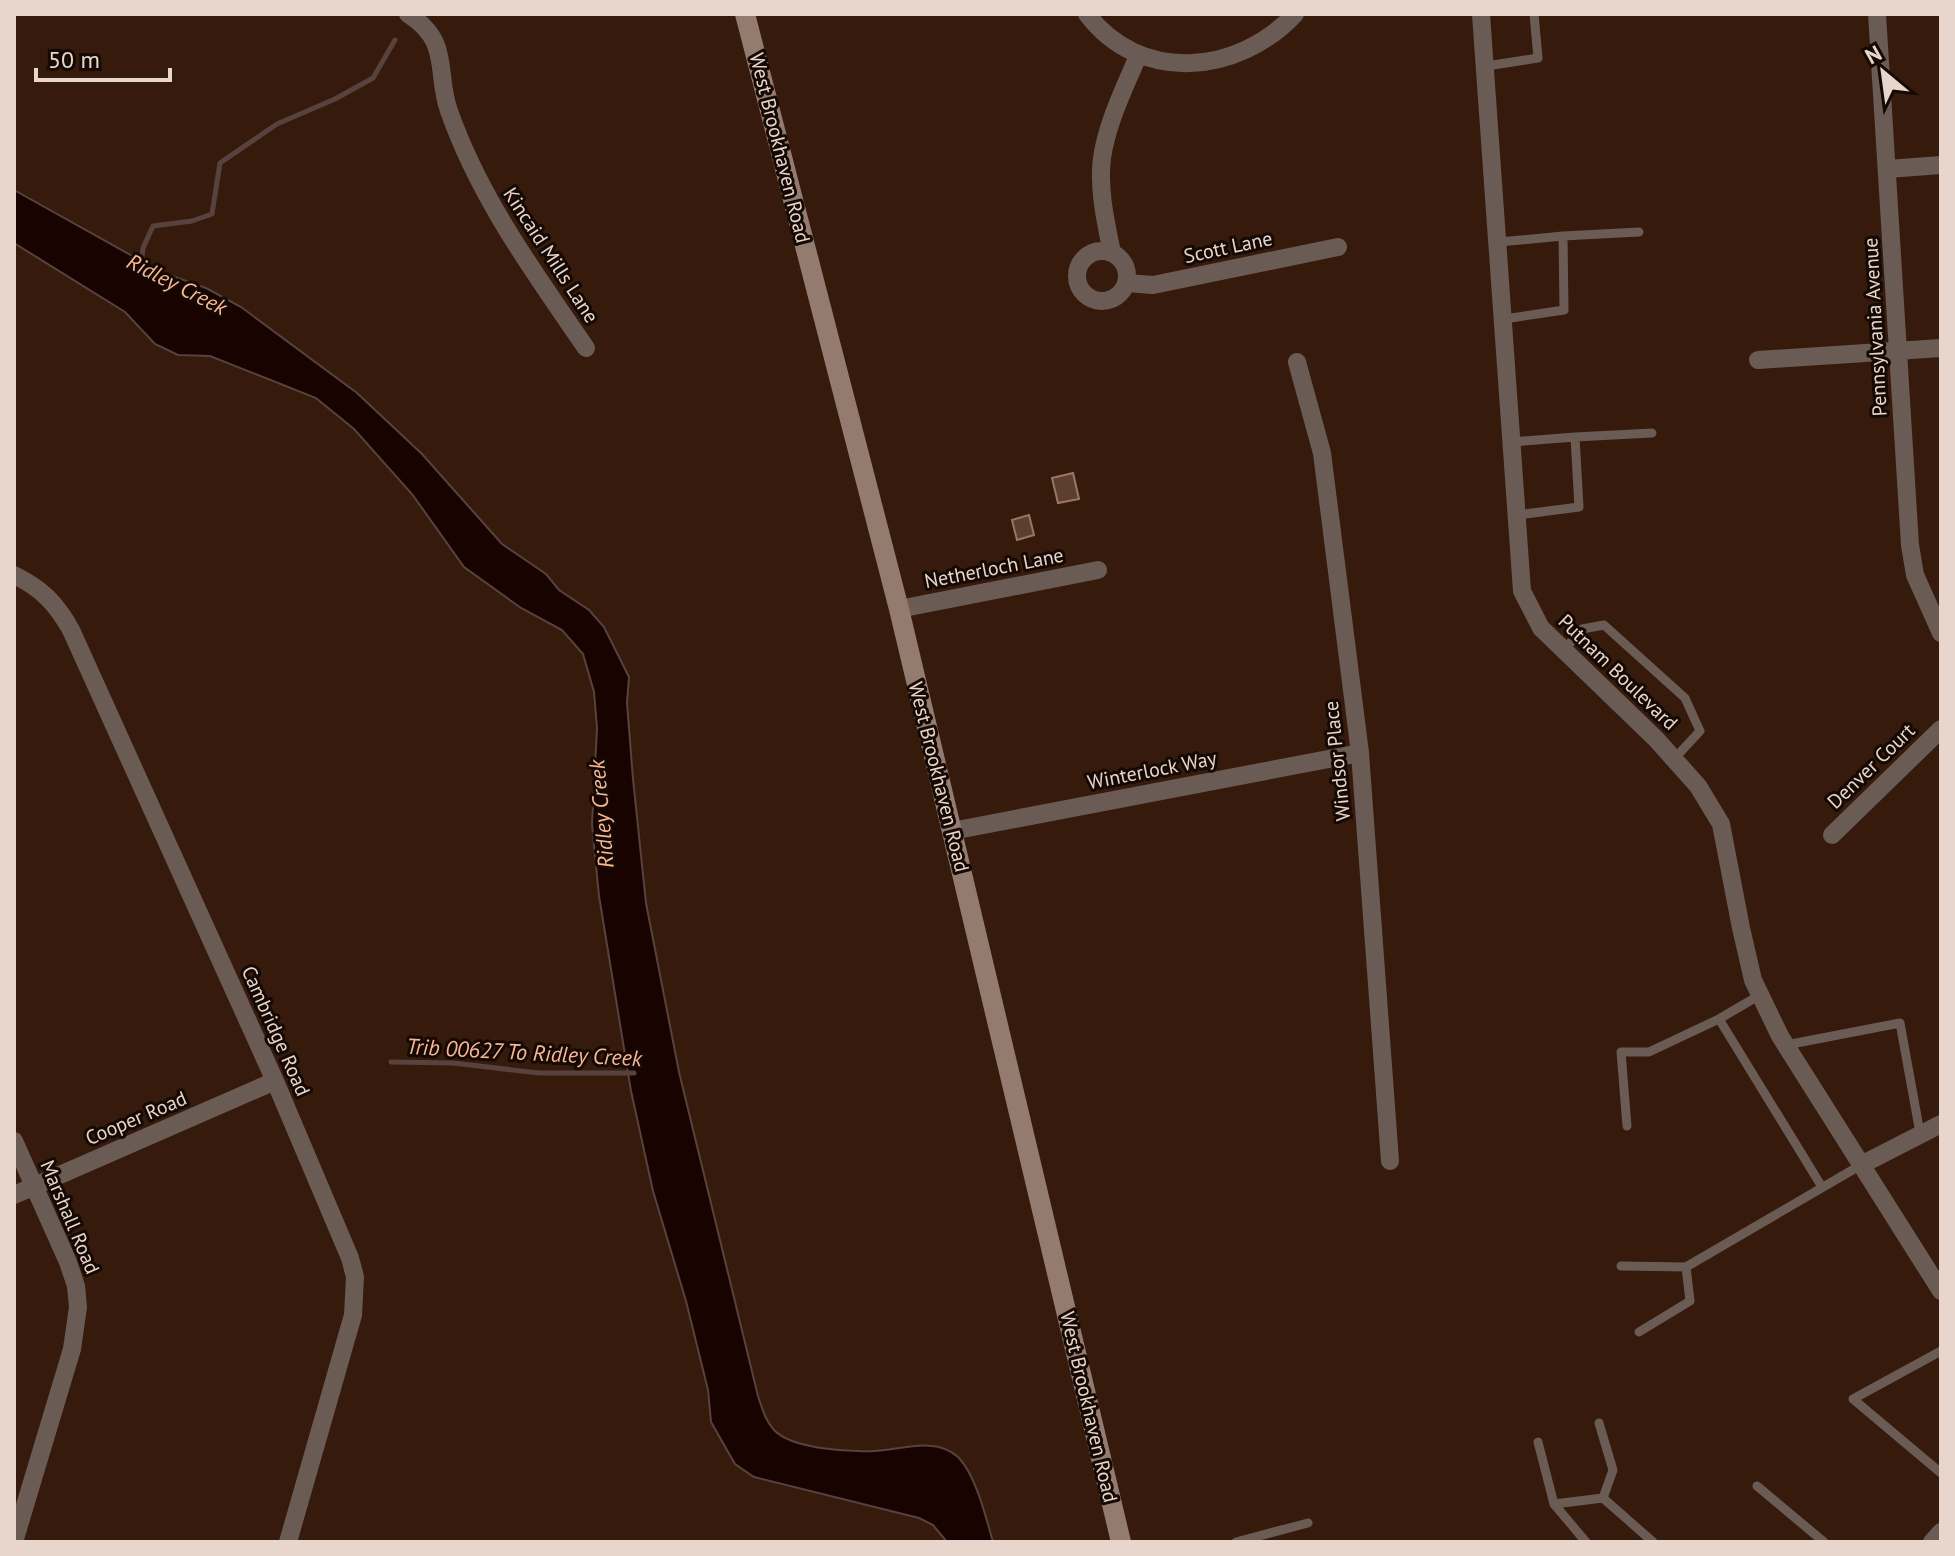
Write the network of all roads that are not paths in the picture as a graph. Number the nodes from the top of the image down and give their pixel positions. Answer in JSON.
{"nodes":[{"id":1,"x":408,"y":14,"type":"edge"},
{"id":2,"x":745,"y":14,"type":"edge"},
{"id":3,"x":1087,"y":14,"type":"edge"},
{"id":4,"x":1295,"y":14,"type":"edge"},
{"id":5,"x":1481,"y":14,"type":"edge"},
{"id":6,"x":1534,"y":14,"type":"edge"},
{"id":7,"x":1877,"y":14,"type":"edge"},
{"id":8,"x":1138,"y":56,"type":"junction"},
{"id":9,"x":1487,"y":66,"type":"junction"},
{"id":10,"x":1941,"y":165,"type":"edge"},
{"id":11,"x":1888,"y":169,"type":"junction"},
{"id":12,"x":1639,"y":232,"type":"dead end"},
{"id":13,"x":1563,"y":236,"type":"junction"},
{"id":14,"x":1499,"y":242,"type":"junction"},
{"id":15,"x":1338,"y":247,"type":"dead end"},
{"id":16,"x":1112,"y":253,"type":"junction"},
{"id":17,"x":1126,"y":283,"type":"junction"},
{"id":18,"x":1504,"y":319,"type":"junction"},
{"id":19,"x":586,"y":348,"type":"dead end"},
{"id":20,"x":1941,"y":348,"type":"edge"},
{"id":21,"x":1898,"y":352,"type":"junction"},
{"id":22,"x":1758,"y":360,"type":"dead end"},
{"id":23,"x":1297,"y":362,"type":"dead end"},
{"id":24,"x":1652,"y":433,"type":"dead end"},
{"id":25,"x":1575,"y":437,"type":"junction"},
{"id":26,"x":1512,"y":442,"type":"junction"},
{"id":27,"x":1517,"y":515,"type":"junction"},
{"id":28,"x":1098,"y":570,"type":"dead end"},
{"id":29,"x":14,"y":575,"type":"edge"},
{"id":30,"x":899,"y":609,"type":"junction"},
{"id":31,"x":1941,"y":633,"type":"edge"},
{"id":32,"x":1564,"y":650,"type":"junction"},
{"id":33,"x":1941,"y":729,"type":"edge"},
{"id":34,"x":1360,"y":753,"type":"junction"},
{"id":35,"x":1674,"y":759,"type":"junction"},
{"id":36,"x":952,"y":831,"type":"junction"},
{"id":37,"x":1832,"y":835,"type":"dead end"},
{"id":38,"x":1760,"y":994,"type":"junction"},
{"id":39,"x":1719,"y":1019,"type":"junction"},
{"id":40,"x":1786,"y":1045,"type":"junction"},
{"id":41,"x":275,"y":1081,"type":"junction"},
{"id":42,"x":1941,"y":1124,"type":"edge"},
{"id":43,"x":1627,"y":1126,"type":"dead end"},
{"id":44,"x":1920,"y":1133,"type":"junction"},
{"id":45,"x":14,"y":1141,"type":"edge"},
{"id":46,"x":1390,"y":1161,"type":"dead end"},
{"id":47,"x":1861,"y":1165,"type":"junction"},
{"id":48,"x":33,"y":1186,"type":"junction"},
{"id":49,"x":1822,"y":1187,"type":"junction"},
{"id":50,"x":14,"y":1195,"type":"edge"},
{"id":51,"x":1621,"y":1266,"type":"dead end"},
{"id":52,"x":1686,"y":1267,"type":"junction"},
{"id":53,"x":1941,"y":1291,"type":"edge"},
{"id":54,"x":1639,"y":1332,"type":"dead end"},
{"id":55,"x":1941,"y":1351,"type":"edge"},
{"id":56,"x":1599,"y":1423,"type":"dead end"},
{"id":57,"x":1538,"y":1442,"type":"dead end"},
{"id":58,"x":1941,"y":1473,"type":"edge"},
{"id":59,"x":1757,"y":1486,"type":"dead end"},
{"id":60,"x":1603,"y":1498,"type":"junction"},
{"id":61,"x":1554,"y":1504,"type":"junction"},
{"id":62,"x":1308,"y":1523,"type":"dead end"},
{"id":63,"x":1941,"y":1532,"type":"edge"},
{"id":64,"x":14,"y":1542,"type":"edge"},
{"id":65,"x":288,"y":1542,"type":"edge"},
{"id":66,"x":1121,"y":1542,"type":"edge"},
{"id":67,"x":1236,"y":1542,"type":"edge"},
{"id":68,"x":1586,"y":1542,"type":"edge"},
{"id":69,"x":1653,"y":1542,"type":"edge"},
{"id":70,"x":1824,"y":1542,"type":"edge"},
{"id":71,"x":1932,"y":1542,"type":"edge"}],
"edges":[{"from":1,"to":19,"type":"street","name":"Kincaid Mills Lane"},
{"from":2,"to":30,"type":"street","name":"West Brookhaven Road"},
{"from":3,"to":8,"type":"street"},
{"from":4,"to":8,"type":"street"},
{"from":5,"to":9,"type":"street","name":"Putnam Boulevard"},
{"from":6,"to":9,"type":"lane"},
{"from":7,"to":11,"type":"street","name":"Pennsylvania Avenue"},
{"from":8,"to":16,"type":"street"},
{"from":9,"to":14,"type":"street","name":"Putnam Boulevard"},
{"from":10,"to":11,"type":"street"},
{"from":11,"to":21,"type":"street","name":"Pennsylvania Avenue"},
{"from":12,"to":13,"type":"lane"},
{"from":13,"to":14,"type":"lane"},
{"from":13,"to":18,"type":"lane"},
{"from":14,"to":18,"type":"street","name":"Putnam Boulevard"},
{"from":15,"to":17,"type":"street","name":"Scott Lane"},
{"from":16,"to":17,"type":"street"},
{"from":16,"to":17,"type":"street","name":"Scott Lane"},
{"from":18,"to":26,"type":"street","name":"Putnam Boulevard"},
{"from":20,"to":21,"type":"street"},
{"from":21,"to":22,"type":"street"},
{"from":21,"to":31,"type":"street","name":"Pennsylvania Avenue"},
{"from":23,"to":34,"type":"street","name":"Windsor Place"},
{"from":24,"to":25,"type":"lane"},
{"from":25,"to":26,"type":"lane"},
{"from":25,"to":27,"type":"lane"},
{"from":26,"to":27,"type":"street","name":"Putnam Boulevard"},
{"from":27,"to":32,"type":"street","name":"Putnam Boulevard"},
{"from":28,"to":30,"type":"street","name":"Netherloch Lane"},
{"from":29,"to":41,"type":"street","name":"Cambridge Road"},
{"from":30,"to":36,"type":"street","name":"West Brookhaven Road"},
{"from":32,"to":35,"type":"street","name":"Putnam Boulevard"},
{"from":32,"to":35,"type":"lane"},
{"from":33,"to":37,"type":"street","name":"Denver Court"},
{"from":34,"to":36,"type":"street","name":"Winterlock Way"},
{"from":34,"to":46,"type":"street","name":"Windsor Place"},
{"from":35,"to":38,"type":"street","name":"Putnam Boulevard"},
{"from":36,"to":66,"type":"street","name":"West Brookhaven Road"},
{"from":38,"to":39,"type":"lane"},
{"from":38,"to":40,"type":"street","name":"Putnam Boulevard"},
{"from":39,"to":43,"type":"lane"},
{"from":39,"to":49,"type":"lane"},
{"from":40,"to":44,"type":"lane"},
{"from":40,"to":47,"type":"street","name":"Putnam Boulevard"},
{"from":41,"to":48,"type":"street","name":"Cooper Road"},
{"from":41,"to":65,"type":"street","name":"Cambridge Road"},
{"from":42,"to":44,"type":"street"},
{"from":44,"to":47,"type":"street"},
{"from":45,"to":48,"type":"street","name":"Marshall Road"},
{"from":47,"to":49,"type":"lane"},
{"from":47,"to":53,"type":"street","name":"Putnam Boulevard"},
{"from":48,"to":50,"type":"street","name":"Cooper Road"},
{"from":48,"to":64,"type":"street","name":"Marshall Road"},
{"from":49,"to":52,"type":"lane"},
{"from":51,"to":52,"type":"lane"},
{"from":52,"to":54,"type":"lane"},
{"from":55,"to":58,"type":"lane"},
{"from":56,"to":60,"type":"lane"},
{"from":57,"to":61,"type":"lane"},
{"from":59,"to":70,"type":"lane"},
{"from":60,"to":61,"type":"lane"},
{"from":60,"to":69,"type":"lane"},
{"from":61,"to":68,"type":"lane"},
{"from":62,"to":67,"type":"lane"},
{"from":63,"to":71,"type":"street"}]}
